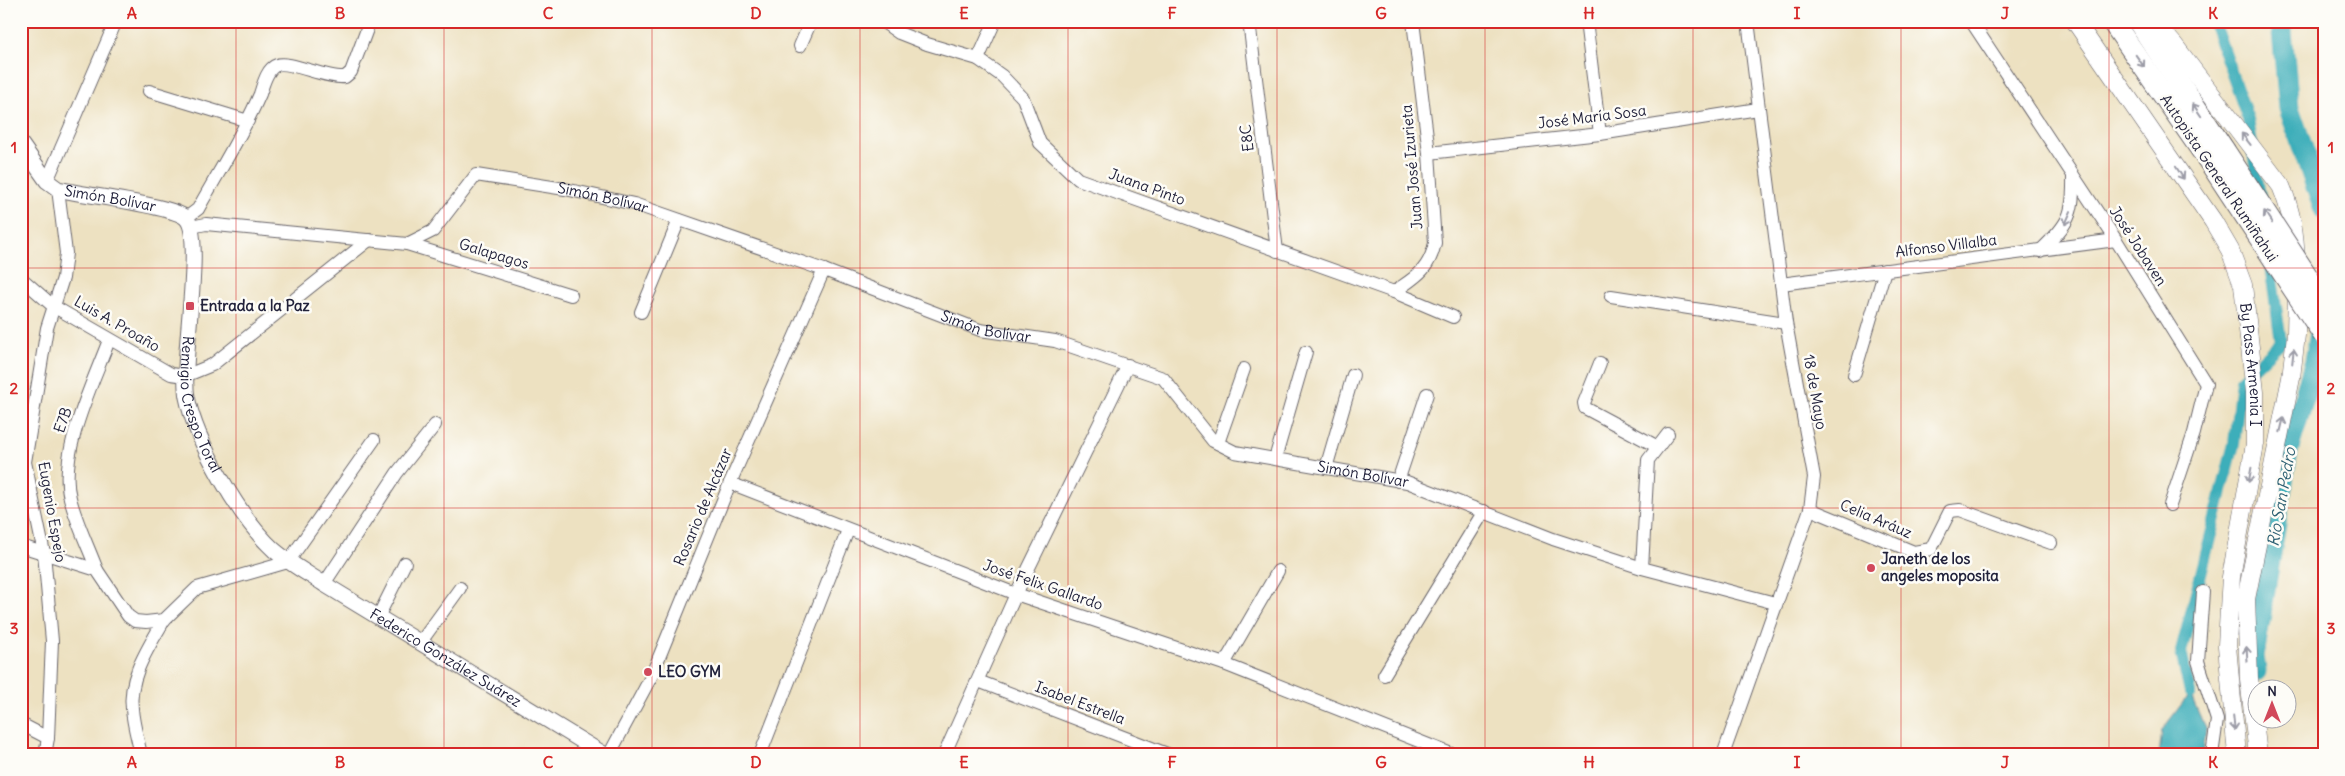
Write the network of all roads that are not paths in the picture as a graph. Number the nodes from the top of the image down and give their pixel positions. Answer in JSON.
{"nodes":[{"id":1,"x":116,"y":21,"type":"edge"},
{"id":2,"x":370,"y":21,"type":"edge"},
{"id":3,"x":812,"y":21,"type":"edge"},
{"id":4,"x":882,"y":21,"type":"edge"},
{"id":5,"x":995,"y":21,"type":"edge"},
{"id":6,"x":1249,"y":21,"type":"edge"},
{"id":7,"x":1413,"y":21,"type":"edge"},
{"id":8,"x":1586,"y":21,"type":"edge"},
{"id":9,"x":1748,"y":21,"type":"edge"},
{"id":10,"x":1971,"y":21,"type":"edge"},
{"id":11,"x":2075,"y":21,"type":"edge"},
{"id":12,"x":2112,"y":21,"type":"edge"},
{"id":13,"x":2138,"y":21,"type":"edge"},
{"id":14,"x":2153,"y":21,"type":"edge"},
{"id":15,"x":800,"y":46,"type":"dead end"},
{"id":16,"x":978,"y":59,"type":"junction"},
{"id":17,"x":149,"y":91,"type":"dead end"},
{"id":18,"x":1758,"y":110,"type":"junction"},
{"id":19,"x":248,"y":121,"type":"junction"},
{"id":20,"x":1600,"y":134,"type":"junction"},
{"id":21,"x":21,"y":144,"type":"edge"},
{"id":22,"x":1429,"y":153,"type":"junction"},
{"id":23,"x":2215,"y":154,"type":"junction"},
{"id":24,"x":2073,"y":176,"type":"junction"},
{"id":25,"x":52,"y":185,"type":"junction"},
{"id":26,"x":679,"y":220,"type":"junction"},
{"id":27,"x":189,"y":222,"type":"junction"},
{"id":28,"x":369,"y":240,"type":"junction"},
{"id":29,"x":2116,"y":240,"type":"junction"},
{"id":30,"x":407,"y":244,"type":"junction"},
{"id":31,"x":1277,"y":251,"type":"junction"},
{"id":32,"x":2040,"y":251,"type":"junction"},
{"id":33,"x":824,"y":270,"type":"junction"},
{"id":34,"x":1885,"y":270,"type":"junction"},
{"id":35,"x":21,"y":278,"type":"edge"},
{"id":36,"x":1781,"y":284,"type":"junction"},
{"id":37,"x":1394,"y":292,"type":"junction"},
{"id":38,"x":571,"y":295,"type":"dead end"},
{"id":39,"x":1611,"y":296,"type":"dead end"},
{"id":40,"x":2324,"y":302,"type":"edge"},
{"id":41,"x":53,"y":306,"type":"junction"},
{"id":42,"x":641,"y":312,"type":"dead end"},
{"id":43,"x":1453,"y":317,"type":"dead end"},
{"id":44,"x":1786,"y":323,"type":"junction"},
{"id":45,"x":2324,"y":335,"type":"edge"},
{"id":46,"x":109,"y":340,"type":"junction"},
{"id":47,"x":1306,"y":352,"type":"dead end"},
{"id":48,"x":1600,"y":363,"type":"dead end"},
{"id":49,"x":1128,"y":365,"type":"junction"},
{"id":50,"x":1244,"y":369,"type":"dead end"},
{"id":51,"x":1353,"y":375,"type":"dead end"},
{"id":52,"x":1854,"y":375,"type":"dead end"},
{"id":53,"x":186,"y":376,"type":"junction"},
{"id":54,"x":1427,"y":394,"type":"dead end"},
{"id":55,"x":435,"y":425,"type":"dead end"},
{"id":56,"x":1668,"y":434,"type":"dead end"},
{"id":57,"x":374,"y":440,"type":"dead end"},
{"id":58,"x":1218,"y":443,"type":"junction"},
{"id":59,"x":1658,"y":447,"type":"junction"},
{"id":60,"x":1275,"y":459,"type":"junction"},
{"id":61,"x":1326,"y":468,"type":"junction"},
{"id":62,"x":1398,"y":481,"type":"junction"},
{"id":63,"x":730,"y":483,"type":"junction"},
{"id":64,"x":2170,"y":505,"type":"dead end"},
{"id":65,"x":1810,"y":509,"type":"junction"},
{"id":66,"x":1484,"y":511,"type":"junction"},
{"id":67,"x":848,"y":530,"type":"junction"},
{"id":68,"x":2052,"y":543,"type":"dead end"},
{"id":69,"x":21,"y":546,"type":"edge"},
{"id":70,"x":44,"y":553,"type":"junction"},
{"id":71,"x":288,"y":562,"type":"junction"},
{"id":72,"x":405,"y":563,"type":"dead end"},
{"id":73,"x":1642,"y":568,"type":"junction"},
{"id":74,"x":97,"y":570,"type":"junction"},
{"id":75,"x":1278,"y":571,"type":"dead end"},
{"id":76,"x":324,"y":584,"type":"junction"},
{"id":77,"x":460,"y":588,"type":"dead end"},
{"id":78,"x":2203,"y":592,"type":"dead end"},
{"id":79,"x":1016,"y":594,"type":"junction"},
{"id":80,"x":1775,"y":603,"type":"junction"},
{"id":81,"x":378,"y":617,"type":"junction"},
{"id":82,"x":164,"y":620,"type":"junction"},
{"id":83,"x":420,"y":643,"type":"junction"},
{"id":84,"x":1224,"y":664,"type":"junction"},
{"id":85,"x":1384,"y":675,"type":"dead end"},
{"id":86,"x":978,"y":681,"type":"junction"},
{"id":87,"x":21,"y":724,"type":"edge"},
{"id":88,"x":48,"y":738,"type":"junction"},
{"id":89,"x":1423,"y":749,"type":"edge"},
{"id":90,"x":45,"y":755,"type":"edge"},
{"id":91,"x":141,"y":755,"type":"edge"},
{"id":92,"x":605,"y":755,"type":"edge"},
{"id":93,"x":609,"y":755,"type":"edge"},
{"id":94,"x":760,"y":755,"type":"edge"},
{"id":95,"x":944,"y":755,"type":"edge"},
{"id":96,"x":1170,"y":755,"type":"edge"},
{"id":97,"x":1454,"y":755,"type":"edge"},
{"id":98,"x":1723,"y":755,"type":"edge"},
{"id":99,"x":2212,"y":755,"type":"edge"},
{"id":100,"x":2237,"y":755,"type":"edge"},
{"id":101,"x":2258,"y":755,"type":"edge"}],
"edges":[{"from":1,"to":25,"type":"street"},
{"from":2,"to":19,"type":"street"},
{"from":3,"to":15,"type":"street"},
{"from":4,"to":16,"type":"street","name":"Juana Pinto"},
{"from":5,"to":16,"type":"street"},
{"from":6,"to":31,"type":"street","name":"E8C"},
{"from":7,"to":22,"type":"street","name":"Juan José Izurieta"},
{"from":8,"to":20,"type":"street"},
{"from":9,"to":18,"type":"street","name":"18 de Mayo"},
{"from":10,"to":24,"type":"street","name":"José Jobaven"},
{"from":11,"to":100,"type":"main road","name":"By Pass Armenia I","one_way":true},
{"from":12,"to":23,"type":"highway","name":"Autopista General Rumiñahui","one_way":true},
{"from":23,"to":13,"type":"highway","name":"Autopista General Rumiñahui","one_way":true},
{"from":101,"to":14,"type":"main road","name":"By Pass Armenia I","one_way":true},
{"from":16,"to":31,"type":"street","name":"Juana Pinto"},
{"from":17,"to":19,"type":"street"},
{"from":18,"to":20,"type":"street","name":"José María Sosa"},
{"from":18,"to":36,"type":"street","name":"18 de Mayo"},
{"from":19,"to":27,"type":"street"},
{"from":20,"to":22,"type":"street","name":"José María Sosa"},
{"from":21,"to":25,"type":"street","name":"Simón Bolívar"},
{"from":22,"to":37,"type":"street","name":"Juan José Izurieta"},
{"from":40,"to":23,"type":"highway","name":"Autopista General Rumiñahui","one_way":true,"bridge":true},
{"from":23,"to":45,"type":"highway","name":"Autopista General Rumiñahui","bridge":true},
{"from":24,"to":29,"type":"street","name":"José Jobaven"},
{"from":24,"to":32,"type":"street","one_way":true},
{"from":25,"to":27,"type":"street","name":"Simón Bolívar"},
{"from":25,"to":41,"type":"street","name":"Eugenio Espejo"},
{"from":26,"to":30,"type":"street","name":"Simón Bolívar"},
{"from":26,"to":33,"type":"street","name":"Simón Bolívar"},
{"from":26,"to":42,"type":"street"},
{"from":27,"to":28,"type":"street","name":"Simón Bolívar"},
{"from":27,"to":53,"type":"street","name":"Remigio Crespo Toral"},
{"from":28,"to":30,"type":"street","name":"Simón Bolívar"},
{"from":28,"to":53,"type":"street"},
{"from":29,"to":32,"type":"street","name":"Alfonso Villalba"},
{"from":29,"to":64,"type":"street","name":"José Jobaven"},
{"from":30,"to":38,"type":"street","name":"Galapagos"},
{"from":31,"to":37,"type":"street","name":"Juana Pinto"},
{"from":32,"to":34,"type":"street","name":"Alfonso Villalba"},
{"from":33,"to":49,"type":"street","name":"Simón Bolívar"},
{"from":33,"to":63,"type":"street","name":"Rosario de Alcázar"},
{"from":34,"to":36,"type":"street","name":"Alfonso Villalba"},
{"from":34,"to":52,"type":"street"},
{"from":35,"to":41,"type":"street","name":"Luis A. Proaño"},
{"from":36,"to":44,"type":"street","name":"18 de Mayo"},
{"from":37,"to":43,"type":"street","name":"Juana Pinto"},
{"from":39,"to":44,"type":"street"},
{"from":41,"to":46,"type":"street","name":"Luis A. Proaño"},
{"from":41,"to":70,"type":"street","name":"Eugenio Espejo"},
{"from":44,"to":65,"type":"street","name":"18 de Mayo"},
{"from":46,"to":53,"type":"street","name":"Luis A. Proaño"},
{"from":46,"to":74,"type":"street","name":"E7B"},
{"from":47,"to":60,"type":"street"},
{"from":48,"to":59,"type":"street"},
{"from":49,"to":58,"type":"street","name":"Simón Bolívar"},
{"from":49,"to":79,"type":"street"},
{"from":50,"to":58,"type":"street"},
{"from":51,"to":61,"type":"street"},
{"from":53,"to":71,"type":"street","name":"Remigio Crespo Toral"},
{"from":54,"to":62,"type":"street"},
{"from":55,"to":76,"type":"street"},
{"from":56,"to":59,"type":"street"},
{"from":57,"to":71,"type":"street"},
{"from":58,"to":60,"type":"street","name":"Simón Bolívar"},
{"from":59,"to":73,"type":"street"},
{"from":60,"to":61,"type":"street","name":"Simón Bolívar"},
{"from":61,"to":62,"type":"street","name":"Simón Bolívar"},
{"from":62,"to":66,"type":"street","name":"Simón Bolívar"},
{"from":63,"to":67,"type":"street","name":"José Felix Gallardo"},
{"from":63,"to":93,"type":"street","name":"Rosario de Alcázar"},
{"from":65,"to":68,"type":"street","name":"Celia Aráuz"},
{"from":65,"to":80,"type":"street","name":"18 de Mayo"},
{"from":66,"to":73,"type":"street","name":"Simón Bolívar"},
{"from":66,"to":85,"type":"street"},
{"from":67,"to":79,"type":"street","name":"José Felix Gallardo"},
{"from":67,"to":94,"type":"street"},
{"from":69,"to":70,"type":"street"},
{"from":70,"to":74,"type":"street"},
{"from":70,"to":88,"type":"street","name":"Eugenio Espejo"},
{"from":71,"to":76,"type":"street","name":"Federico González Suárez"},
{"from":71,"to":82,"type":"street"},
{"from":72,"to":81,"type":"street"},
{"from":73,"to":80,"type":"street","name":"Simón Bolívar"},
{"from":74,"to":82,"type":"street","name":"E7B"},
{"from":75,"to":84,"type":"street"},
{"from":76,"to":81,"type":"street","name":"Federico González Suárez"},
{"from":77,"to":83,"type":"street"},
{"from":78,"to":99,"type":"street"},
{"from":79,"to":84,"type":"street","name":"José Felix Gallardo"},
{"from":79,"to":86,"type":"street"},
{"from":80,"to":98,"type":"street","name":"18 de Mayo"},
{"from":81,"to":83,"type":"street","name":"Federico González Suárez"},
{"from":82,"to":91,"type":"street"},
{"from":83,"to":92,"type":"street","name":"Federico González Suárez"},
{"from":84,"to":89,"type":"street","name":"José Felix Gallardo"},
{"from":86,"to":95,"type":"street"},
{"from":86,"to":96,"type":"street","name":"Isabel Estrella"},
{"from":87,"to":88,"type":"street"},
{"from":88,"to":90,"type":"street","name":"Eugenio Espejo"},
{"from":89,"to":97,"type":"street","name":"José Felix Gallardo"}]}
